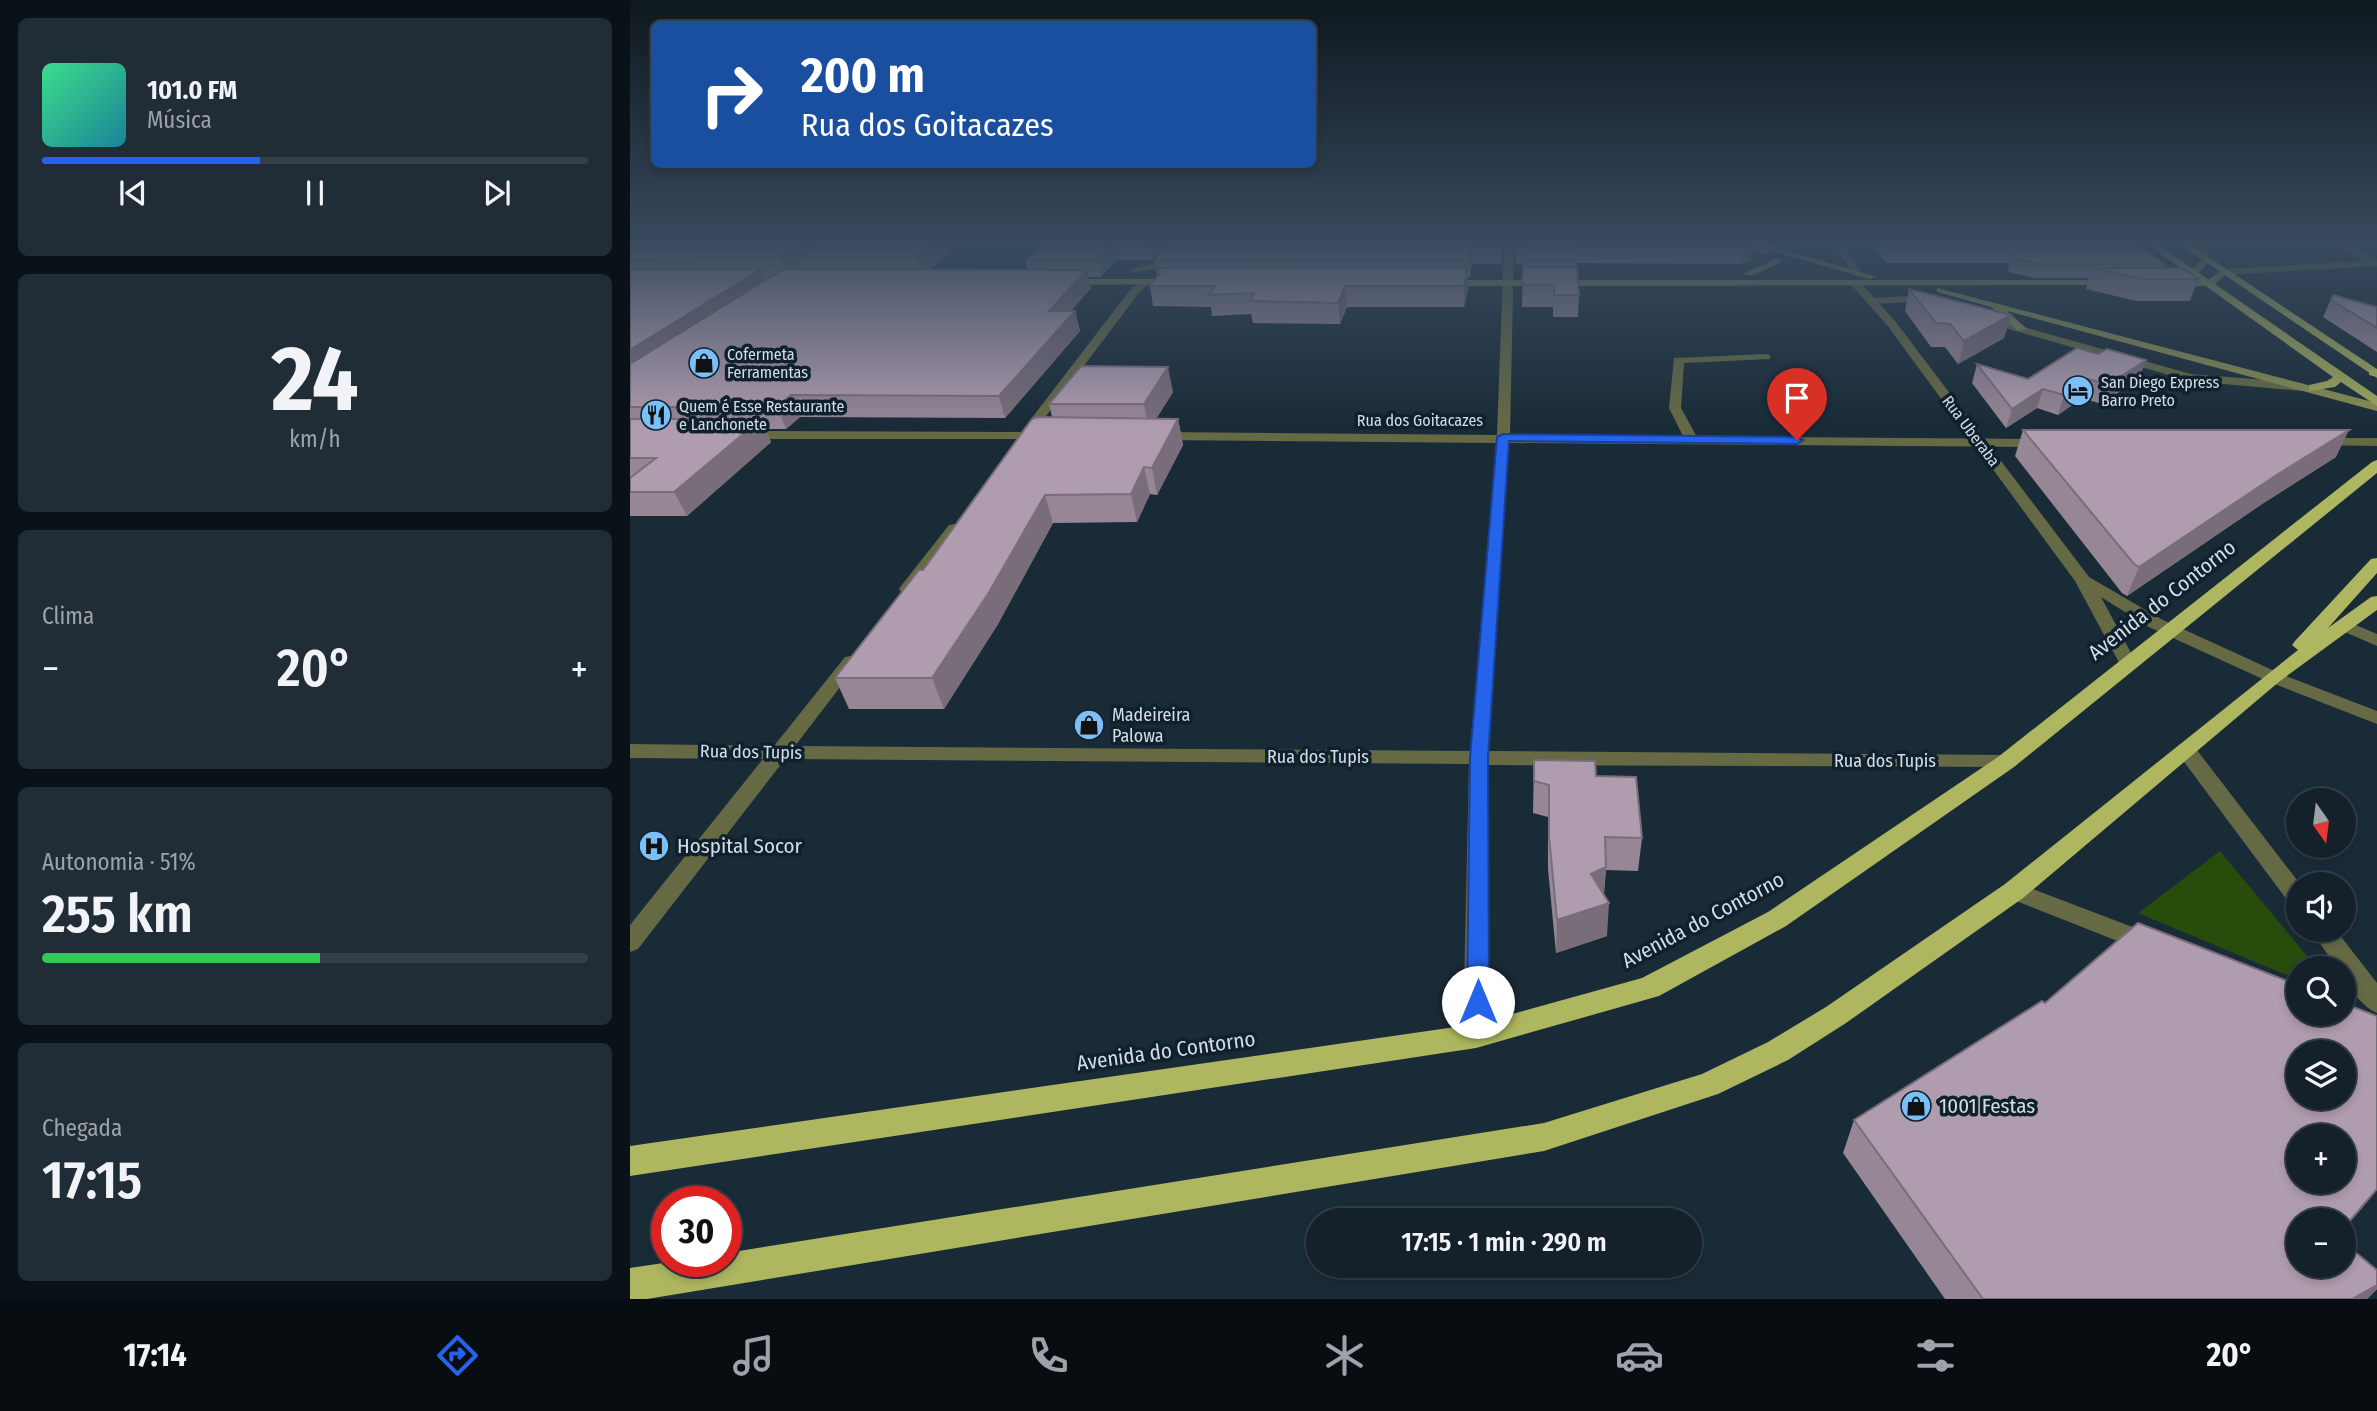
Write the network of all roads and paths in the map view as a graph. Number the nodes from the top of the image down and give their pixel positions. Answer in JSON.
{"nodes":[{"id":1,"x":1124,"y":305,"type":"edge"},
{"id":2,"x":1506,"y":305,"type":"edge"},
{"id":3,"x":1875,"y":305,"type":"edge"},
{"id":4,"x":1930,"y":305,"type":"edge"},
{"id":5,"x":1993,"y":305,"type":"joint"},
{"id":6,"x":2239,"y":305,"type":"edge"},
{"id":7,"x":2273,"y":305,"type":"edge"},
{"id":8,"x":1935,"y":306,"type":"edge"},
{"id":9,"x":1972,"y":316,"type":"edge"},
{"id":10,"x":2022,"y":330,"type":"junction"},
{"id":11,"x":1766,"y":356,"type":"dead end"},
{"id":12,"x":2376,"y":373,"type":"edge"},
{"id":13,"x":2341,"y":376,"type":"junction"},
{"id":14,"x":2313,"y":388,"type":"junction"},
{"id":15,"x":2377,"y":402,"type":"edge"},
{"id":16,"x":2377,"y":407,"type":"edge"},
{"id":17,"x":726,"y":435,"type":"edge"},
{"id":18,"x":1060,"y":436,"type":"edge"},
{"id":19,"x":1143,"y":436,"type":"edge"},
{"id":20,"x":1503,"y":437,"type":"junction"},
{"id":21,"x":1692,"y":439,"type":"junction"},
{"id":22,"x":1021,"y":441,"type":"junction"},
{"id":23,"x":2377,"y":442,"type":"edge"},
{"id":24,"x":1980,"y":443,"type":"junction"},
{"id":25,"x":2049,"y":443,"type":"edge"},
{"id":26,"x":2309,"y":443,"type":"edge"},
{"id":27,"x":2377,"y":465,"type":"edge"},
{"id":28,"x":966,"y":512,"type":"edge"},
{"id":29,"x":2377,"y":563,"type":"edge"},
{"id":30,"x":2083,"y":580,"type":"junction"},
{"id":31,"x":899,"y":600,"type":"edge"},
{"id":32,"x":2377,"y":601,"type":"edge"},
{"id":33,"x":2344,"y":625,"type":"junction"},
{"id":34,"x":2172,"y":631,"type":"junction"},
{"id":35,"x":2377,"y":640,"type":"edge"},
{"id":36,"x":857,"y":654,"type":"edge"},
{"id":37,"x":2128,"y":664,"type":"junction"},
{"id":38,"x":2273,"y":677,"type":"junction"},
{"id":39,"x":2377,"y":718,"type":"edge"},
{"id":40,"x":2186,"y":750,"type":"junction"},
{"id":41,"x":630,"y":751,"type":"edge"},
{"id":42,"x":781,"y":752,"type":"junction"},
{"id":43,"x":1479,"y":758,"type":"junction"},
{"id":44,"x":2006,"y":762,"type":"junction"},
{"id":45,"x":2286,"y":882,"type":"edge"},
{"id":46,"x":2014,"y":891,"type":"junction"},
{"id":47,"x":630,"y":942,"type":"edge"},
{"id":48,"x":2332,"y":942,"type":"edge"},
{"id":49,"x":2169,"y":951,"type":"edge"},
{"id":50,"x":2377,"y":1002,"type":"edge"},
{"id":51,"x":1476,"y":1036,"type":"junction"},
{"id":52,"x":630,"y":1161,"type":"edge"},
{"id":53,"x":630,"y":1285,"type":"edge"}],
"edges":[{"from":1,"to":22,"type":"street"},
{"from":2,"to":20,"type":"street"},
{"from":3,"to":24,"type":"street","name":"Rua Uberaba"},
{"from":4,"to":8,"type":"street"},
{"from":5,"to":10,"type":"main road"},
{"from":5,"to":14,"type":"main road"},
{"from":6,"to":13,"type":"main road"},
{"from":7,"to":12,"type":"main road"},
{"from":9,"to":10,"type":"street"},
{"from":10,"to":14,"type":"street"},
{"from":11,"to":21,"type":"street"},
{"from":13,"to":14,"type":"main road"},
{"from":13,"to":15,"type":"main road"},
{"from":14,"to":16,"type":"main road"},
{"from":17,"to":22,"type":"street"},
{"from":18,"to":22,"type":"street"},
{"from":19,"to":20,"type":"street","name":"Rua dos Goitacazes"},
{"from":20,"to":21,"type":"street","name":"Rua dos Goitacazes"},
{"from":20,"to":43,"type":"street"},
{"from":21,"to":24,"type":"street","name":"Rua dos Goitacazes"},
{"from":23,"to":26,"type":"street"},
{"from":24,"to":25,"type":"street","name":"Rua dos Goitacazes"},
{"from":24,"to":30,"type":"street","name":"Rua Uberaba"},
{"from":27,"to":34,"type":"highway","name":"Avenida do Contorno"},
{"from":28,"to":31,"type":"street"},
{"from":29,"to":38,"type":"highway"},
{"from":30,"to":34,"type":"street","name":"Rua Uberaba"},
{"from":30,"to":37,"type":"street","name":"Rua Uberaba"},
{"from":32,"to":33,"type":"highway"},
{"from":33,"to":35,"type":"street"},
{"from":33,"to":38,"type":"highway"},
{"from":34,"to":37,"type":"highway","name":"Avenida do Contorno"},
{"from":34,"to":38,"type":"street","name":"Rua Uberaba"},
{"from":36,"to":42,"type":"street"},
{"from":37,"to":44,"type":"highway","name":"Avenida do Contorno"},
{"from":38,"to":39,"type":"street","name":"Rua Uberaba"},
{"from":38,"to":40,"type":"highway"},
{"from":40,"to":45,"type":"street"},
{"from":40,"to":46,"type":"highway"},
{"from":41,"to":42,"type":"street","name":"Rua dos Tupis"},
{"from":42,"to":43,"type":"street","name":"Rua dos Tupis"},
{"from":42,"to":47,"type":"street"},
{"from":43,"to":44,"type":"street","name":"Rua dos Tupis"},
{"from":43,"to":51,"type":"street"},
{"from":44,"to":51,"type":"highway","name":"Avenida do Contorno"},
{"from":46,"to":49,"type":"street"},
{"from":46,"to":53,"type":"highway"},
{"from":48,"to":50,"type":"street"},
{"from":51,"to":52,"type":"highway","name":"Avenida do Contorno"}]}
